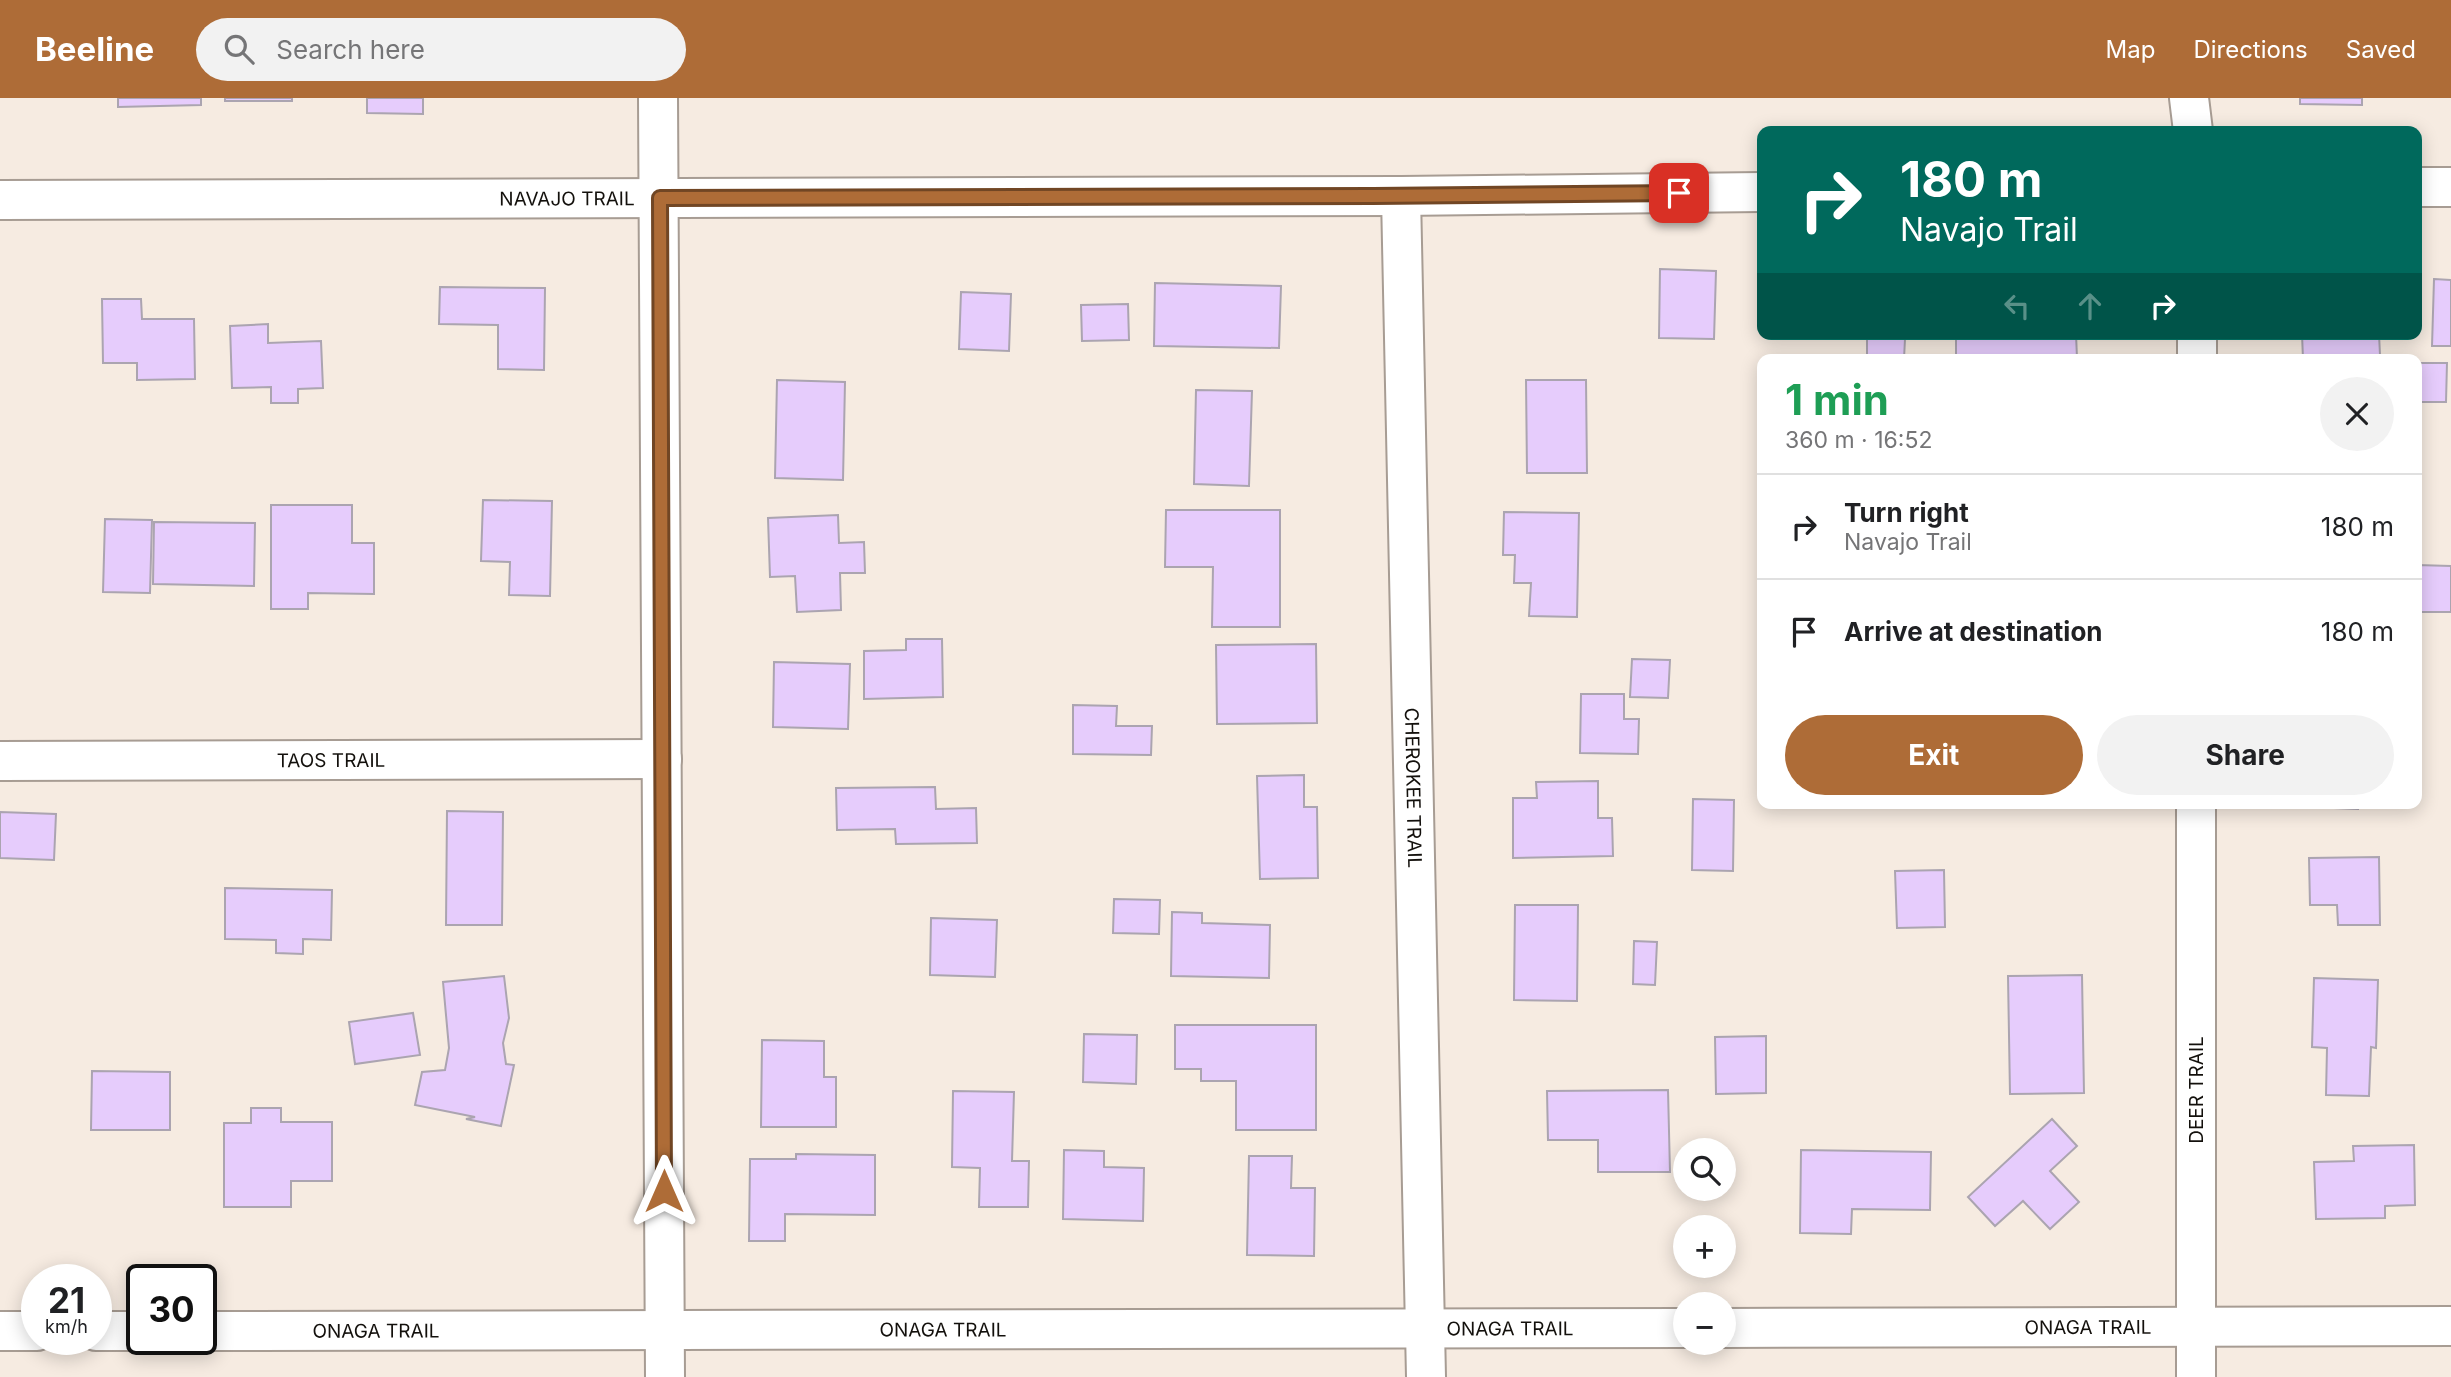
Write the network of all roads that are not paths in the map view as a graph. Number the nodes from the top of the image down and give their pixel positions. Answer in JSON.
{"nodes":[{"id":1,"x":658,"y":98,"type":"edge"},
{"id":2,"x":2189,"y":98,"type":"edge"},
{"id":3,"x":2192,"y":126,"type":"edge"},
{"id":4,"x":2422,"y":187,"type":"edge"},
{"id":5,"x":2451,"y":187,"type":"edge"},
{"id":6,"x":1757,"y":192,"type":"edge"},
{"id":7,"x":1401,"y":196,"type":"junction"},
{"id":8,"x":660,"y":198,"type":"junction"},
{"id":9,"x":0,"y":200,"type":"edge"},
{"id":10,"x":662,"y":759,"type":"junction"},
{"id":11,"x":0,"y":761,"type":"edge"},
{"id":12,"x":2196,"y":809,"type":"edge"},
{"id":13,"x":2197,"y":1326,"type":"junction"},
{"id":14,"x":2451,"y":1326,"type":"edge"},
{"id":15,"x":1425,"y":1328,"type":"junction"},
{"id":16,"x":1673,"y":1328,"type":"edge"},
{"id":17,"x":1736,"y":1328,"type":"edge"},
{"id":18,"x":665,"y":1330,"type":"junction"},
{"id":19,"x":0,"y":1331,"type":"edge"},
{"id":20,"x":21,"y":1331,"type":"edge"},
{"id":21,"x":217,"y":1331,"type":"edge"},
{"id":22,"x":666,"y":1377,"type":"edge"},
{"id":23,"x":1426,"y":1377,"type":"edge"},
{"id":24,"x":2196,"y":1377,"type":"edge"}],
"edges":[{"from":1,"to":8,"type":"street"},
{"from":2,"to":3,"type":"street"},
{"from":4,"to":5,"type":"street"},
{"from":6,"to":7,"type":"street","name":"NAVAJO TRAIL"},
{"from":7,"to":8,"type":"street","name":"NAVAJO TRAIL"},
{"from":7,"to":15,"type":"street","name":"CHEROKEE TRAIL"},
{"from":8,"to":9,"type":"street","name":"NAVAJO TRAIL"},
{"from":8,"to":10,"type":"street"},
{"from":10,"to":11,"type":"street","name":"TAOS TRAIL"},
{"from":10,"to":18,"type":"street"},
{"from":12,"to":13,"type":"street","name":"DEER TRAIL"},
{"from":13,"to":14,"type":"street","name":"ONAGA TRAIL"},
{"from":13,"to":17,"type":"street","name":"ONAGA TRAIL"},
{"from":13,"to":24,"type":"street","name":"DEER TRAIL"},
{"from":15,"to":16,"type":"street","name":"ONAGA TRAIL"},
{"from":15,"to":18,"type":"street","name":"ONAGA TRAIL"},
{"from":15,"to":23,"type":"street","name":"CHEROKEE TRAIL"},
{"from":18,"to":21,"type":"street","name":"ONAGA TRAIL"},
{"from":18,"to":22,"type":"street"},
{"from":19,"to":20,"type":"street"}]}
